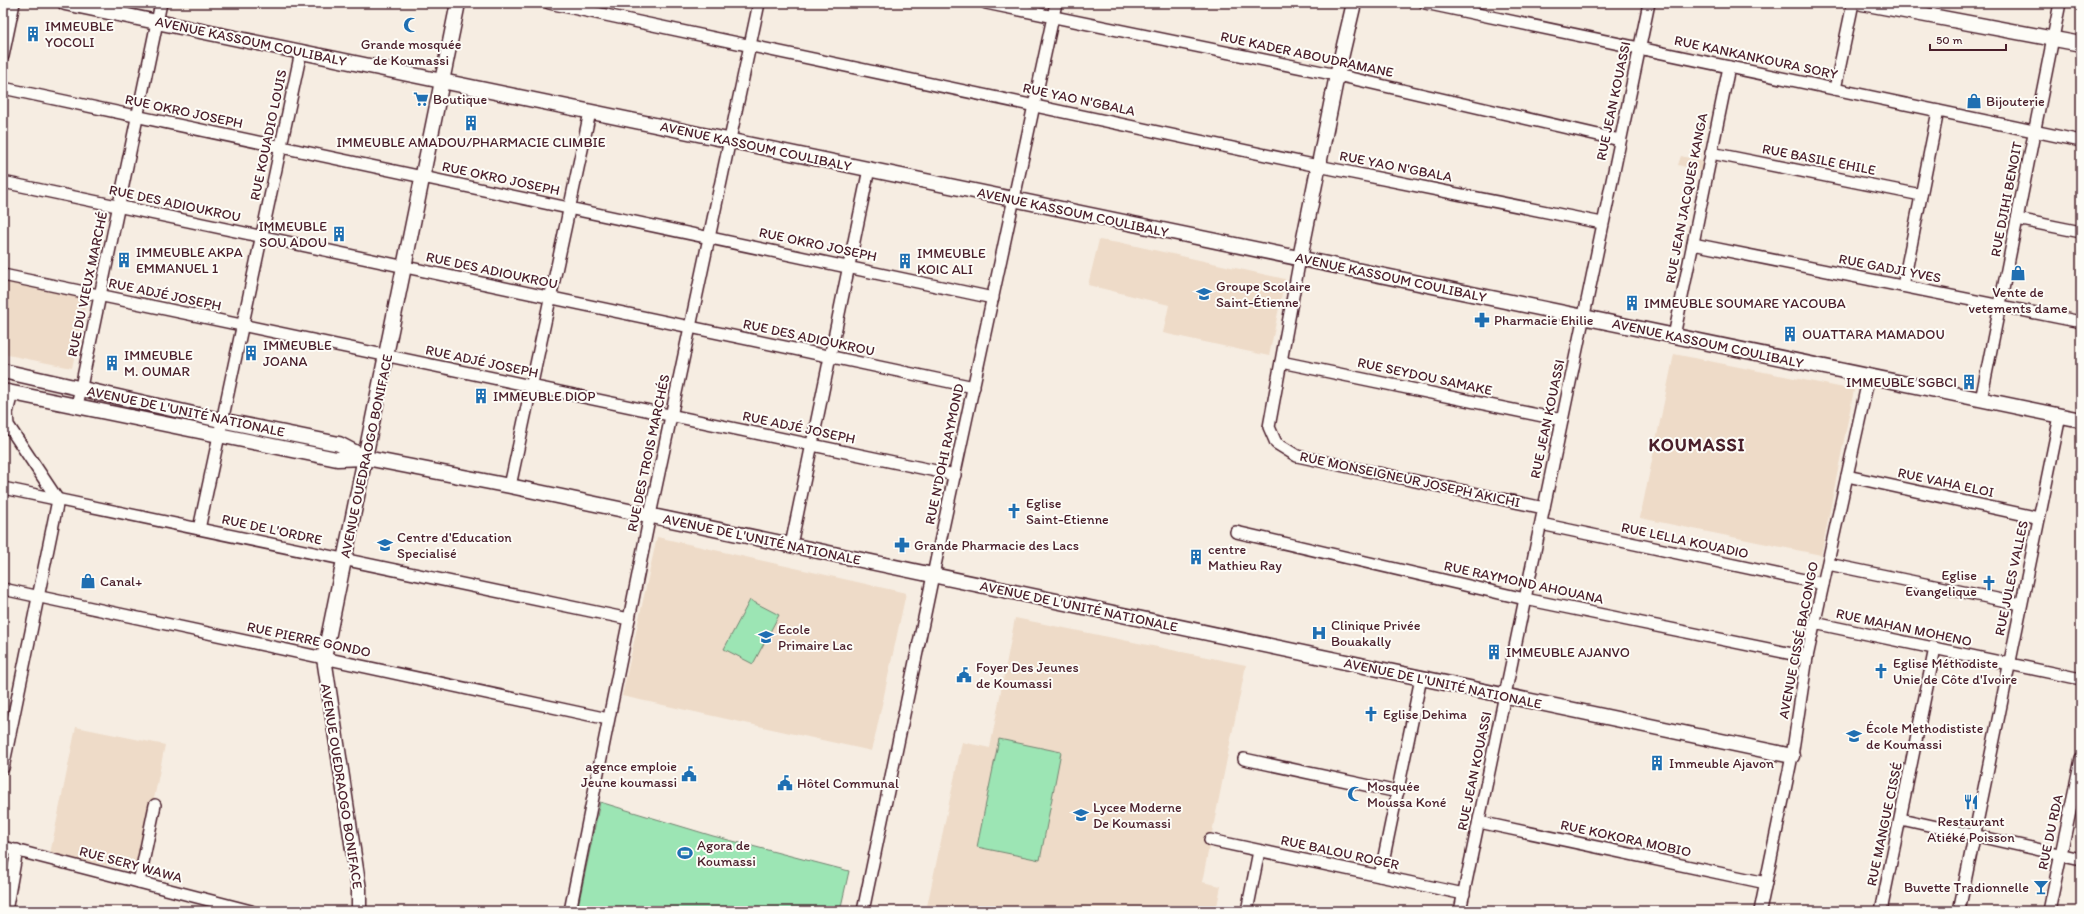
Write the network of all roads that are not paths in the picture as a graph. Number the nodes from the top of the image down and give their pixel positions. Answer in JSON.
{"nodes":[{"id":1,"x":14,"y":3,"type":"edge"},
{"id":2,"x":65,"y":3,"type":"edge"},
{"id":3,"x":161,"y":3,"type":"edge"},
{"id":4,"x":458,"y":3,"type":"edge"},
{"id":5,"x":549,"y":3,"type":"edge"},
{"id":6,"x":759,"y":3,"type":"edge"},
{"id":7,"x":986,"y":3,"type":"edge"},
{"id":8,"x":1056,"y":3,"type":"edge"},
{"id":9,"x":1354,"y":3,"type":"edge"},
{"id":10,"x":1425,"y":3,"type":"edge"},
{"id":11,"x":1649,"y":3,"type":"edge"},
{"id":12,"x":1853,"y":3,"type":"edge"},
{"id":13,"x":1862,"y":3,"type":"edge"},
{"id":14,"x":2060,"y":3,"type":"edge"},
{"id":15,"x":1053,"y":17,"type":"junction"},
{"id":16,"x":157,"y":22,"type":"junction"},
{"id":17,"x":2053,"y":38,"type":"junction"},
{"id":18,"x":2081,"y":44,"type":"edge"},
{"id":19,"x":749,"y":45,"type":"junction"},
{"id":20,"x":1639,"y":48,"type":"junction"},
{"id":21,"x":301,"y":52,"type":"junction"},
{"id":22,"x":3,"y":56,"type":"edge"},
{"id":23,"x":1728,"y":67,"type":"junction"},
{"id":24,"x":1337,"y":75,"type":"junction"},
{"id":25,"x":442,"y":80,"type":"junction"},
{"id":26,"x":3,"y":88,"type":"edge"},
{"id":27,"x":1835,"y":89,"type":"junction"},
{"id":28,"x":1034,"y":104,"type":"junction"},
{"id":29,"x":1938,"y":111,"type":"junction"},
{"id":30,"x":590,"y":112,"type":"junction"},
{"id":31,"x":137,"y":116,"type":"junction"},
{"id":32,"x":2034,"y":131,"type":"junction"},
{"id":33,"x":729,"y":140,"type":"junction"},
{"id":34,"x":1620,"y":140,"type":"junction"},
{"id":35,"x":2081,"y":141,"type":"edge"},
{"id":36,"x":281,"y":147,"type":"junction"},
{"id":37,"x":1711,"y":153,"type":"junction"},
{"id":38,"x":1318,"y":166,"type":"junction"},
{"id":39,"x":869,"y":169,"type":"junction"},
{"id":40,"x":423,"y":177,"type":"junction"},
{"id":41,"x":3,"y":182,"type":"edge"},
{"id":42,"x":1921,"y":195,"type":"junction"},
{"id":43,"x":1014,"y":200,"type":"junction"},
{"id":44,"x":119,"y":206,"type":"junction"},
{"id":45,"x":570,"y":207,"type":"junction"},
{"id":46,"x":2017,"y":219,"type":"junction"},
{"id":47,"x":1602,"y":223,"type":"junction"},
{"id":48,"x":2081,"y":232,"type":"edge"},
{"id":49,"x":262,"y":236,"type":"junction"},
{"id":50,"x":709,"y":236,"type":"junction"},
{"id":51,"x":1693,"y":244,"type":"junction"},
{"id":52,"x":1300,"y":258,"type":"junction"},
{"id":53,"x":849,"y":266,"type":"junction"},
{"id":54,"x":406,"y":267,"type":"junction"},
{"id":55,"x":3,"y":275,"type":"edge"},
{"id":56,"x":1903,"y":286,"type":"junction"},
{"id":57,"x":100,"y":296,"type":"junction"},
{"id":58,"x":550,"y":297,"type":"junction"},
{"id":59,"x":993,"y":298,"type":"junction"},
{"id":60,"x":2000,"y":306,"type":"junction"},
{"id":61,"x":1583,"y":317,"type":"junction"},
{"id":62,"x":2081,"y":322,"type":"edge"},
{"id":63,"x":243,"y":326,"type":"junction"},
{"id":64,"x":690,"y":327,"type":"junction"},
{"id":65,"x":1674,"y":336,"type":"junction"},
{"id":66,"x":387,"y":356,"type":"junction"},
{"id":67,"x":830,"y":356,"type":"junction"},
{"id":68,"x":1281,"y":362,"type":"junction"},
{"id":69,"x":3,"y":371,"type":"edge"},
{"id":70,"x":1869,"y":376,"type":"junction"},
{"id":71,"x":532,"y":386,"type":"junction"},
{"id":72,"x":974,"y":387,"type":"junction"},
{"id":73,"x":81,"y":388,"type":"junction"},
{"id":74,"x":7,"y":392,"type":"edge"},
{"id":75,"x":1981,"y":400,"type":"junction"},
{"id":76,"x":77,"y":406,"type":"junction"},
{"id":77,"x":671,"y":416,"type":"junction"},
{"id":78,"x":2060,"y":416,"type":"junction"},
{"id":79,"x":223,"y":420,"type":"junction"},
{"id":80,"x":1562,"y":420,"type":"junction"},
{"id":81,"x":2081,"y":420,"type":"edge"},
{"id":82,"x":220,"y":435,"type":"junction"},
{"id":83,"x":812,"y":445,"type":"junction"},
{"id":84,"x":366,"y":458,"type":"junction"},
{"id":85,"x":955,"y":475,"type":"junction"},
{"id":86,"x":1847,"y":476,"type":"junction"},
{"id":87,"x":510,"y":486,"type":"junction"},
{"id":88,"x":3,"y":488,"type":"edge"},
{"id":89,"x":58,"y":500,"type":"junction"},
{"id":90,"x":1544,"y":508,"type":"junction"},
{"id":91,"x":650,"y":515,"type":"junction"},
{"id":92,"x":2039,"y":518,"type":"junction"},
{"id":93,"x":1541,"y":524,"type":"junction"},
{"id":94,"x":199,"y":529,"type":"junction"},
{"id":95,"x":1236,"y":532,"type":"dead end"},
{"id":96,"x":791,"y":545,"type":"junction"},
{"id":97,"x":345,"y":560,"type":"junction"},
{"id":98,"x":1828,"y":564,"type":"junction"},
{"id":99,"x":933,"y":575,"type":"junction"},
{"id":100,"x":1823,"y":584,"type":"junction"},
{"id":101,"x":3,"y":589,"type":"edge"},
{"id":102,"x":38,"y":596,"type":"junction"},
{"id":103,"x":1525,"y":599,"type":"junction"},
{"id":104,"x":2021,"y":604,"type":"junction"},
{"id":105,"x":629,"y":619,"type":"junction"},
{"id":106,"x":1814,"y":623,"type":"junction"},
{"id":107,"x":1935,"y":648,"type":"junction"},
{"id":108,"x":1807,"y":657,"type":"junction"},
{"id":109,"x":324,"y":658,"type":"junction"},
{"id":110,"x":2009,"y":664,"type":"junction"},
{"id":111,"x":1421,"y":678,"type":"junction"},
{"id":112,"x":2081,"y":679,"type":"edge"},
{"id":113,"x":1505,"y":696,"type":"junction"},
{"id":114,"x":608,"y":719,"type":"junction"},
{"id":115,"x":1792,"y":756,"type":"junction"},
{"id":116,"x":1244,"y":759,"type":"dead end"},
{"id":117,"x":2081,"y":759,"type":"edge"},
{"id":118,"x":3,"y":768,"type":"edge"},
{"id":119,"x":1398,"y":792,"type":"junction"},
{"id":120,"x":155,"y":805,"type":"dead end"},
{"id":121,"x":1901,"y":819,"type":"junction"},
{"id":122,"x":1479,"y":822,"type":"junction"},
{"id":123,"x":1974,"y":835,"type":"junction"},
{"id":124,"x":1210,"y":840,"type":"dead end"},
{"id":125,"x":3,"y":846,"type":"edge"},
{"id":126,"x":17,"y":850,"type":"junction"},
{"id":127,"x":1259,"y":851,"type":"junction"},
{"id":128,"x":2061,"y":854,"type":"junction"},
{"id":129,"x":2081,"y":859,"type":"edge"},
{"id":130,"x":1380,"y":876,"type":"junction"},
{"id":131,"x":139,"y":882,"type":"junction"},
{"id":132,"x":1766,"y":883,"type":"junction"},
{"id":133,"x":1464,"y":894,"type":"junction"},
{"id":134,"x":1464,"y":910,"type":"edge"},
{"id":135,"x":6,"y":911,"type":"edge"},
{"id":136,"x":252,"y":911,"type":"edge"},
{"id":137,"x":359,"y":911,"type":"edge"},
{"id":138,"x":570,"y":911,"type":"edge"},
{"id":139,"x":864,"y":911,"type":"edge"},
{"id":140,"x":1247,"y":911,"type":"edge"},
{"id":141,"x":1760,"y":911,"type":"edge"},
{"id":142,"x":1881,"y":911,"type":"edge"},
{"id":143,"x":1959,"y":911,"type":"edge"},
{"id":144,"x":2049,"y":911,"type":"edge"}],
"edges":[{"from":1,"to":22,"type":"street"},
{"from":2,"to":16,"type":"street","name":"AVENUE KASSOUM COULIBALY"},
{"from":3,"to":16,"type":"street","name":"RUE DU VIEUX MARCHÉ"},
{"from":4,"to":25,"type":"street","name":"AVENUE OUEDRAOGO BONIFACE"},
{"from":5,"to":19,"type":"street","name":"RUE YAO N'GBALA"},
{"from":6,"to":19,"type":"street","name":"RUE DES TROIS MARCHÉS"},
{"from":7,"to":15,"type":"street","name":"RUE KADER ABOUDRAMANE"},
{"from":8,"to":15,"type":"street","name":"RUE N'DOHI RAYMOND"},
{"from":9,"to":24,"type":"street","name":"RUE MONSEIGNEUR JOSEPH AKICHI"},
{"from":10,"to":20,"type":"street","name":"RUE KANKANKOURA SORY"},
{"from":11,"to":20,"type":"street","name":"RUE JEAN KOUASSI"},
{"from":12,"to":27,"type":"street"},
{"from":13,"to":17,"type":"street"},
{"from":14,"to":17,"type":"street","name":"RUE DJIHI BENOIT"},
{"from":15,"to":24,"type":"street","name":"RUE KADER ABOUDRAMANE"},
{"from":15,"to":28,"type":"street","name":"RUE N'DOHI RAYMOND"},
{"from":16,"to":21,"type":"street","name":"AVENUE KASSOUM COULIBALY"},
{"from":16,"to":31,"type":"street","name":"RUE DU VIEUX MARCHÉ"},
{"from":17,"to":18,"type":"street"},
{"from":17,"to":32,"type":"street","name":"RUE DJIHI BENOIT"},
{"from":19,"to":28,"type":"street","name":"RUE YAO N'GBALA"},
{"from":19,"to":33,"type":"street","name":"RUE DES TROIS MARCHÉS"},
{"from":20,"to":23,"type":"street","name":"RUE KANKANKOURA SORY"},
{"from":20,"to":34,"type":"street","name":"RUE JEAN KOUASSI"},
{"from":21,"to":25,"type":"street","name":"AVENUE KASSOUM COULIBALY"},
{"from":21,"to":36,"type":"street","name":"RUE KOUADIO LOUIS"},
{"from":23,"to":27,"type":"street","name":"RUE KANKANKOURA SORY"},
{"from":23,"to":37,"type":"street","name":"RUE JEAN JACQUES KANGA"},
{"from":24,"to":34,"type":"street","name":"RUE KADER ABOUDRAMANE"},
{"from":24,"to":38,"type":"street","name":"RUE MONSEIGNEUR JOSEPH AKICHI"},
{"from":25,"to":30,"type":"street","name":"AVENUE KASSOUM COULIBALY"},
{"from":25,"to":40,"type":"street","name":"AVENUE OUEDRAOGO BONIFACE"},
{"from":26,"to":31,"type":"street","name":"RUE OKRO JOSEPH"},
{"from":27,"to":29,"type":"street","name":"RUE KANKANKOURA SORY"},
{"from":28,"to":38,"type":"street","name":"RUE YAO N'GBALA"},
{"from":28,"to":43,"type":"street","name":"RUE N'DOHI RAYMOND"},
{"from":29,"to":32,"type":"street","name":"RUE KANKANKOURA SORY"},
{"from":29,"to":42,"type":"street"},
{"from":30,"to":33,"type":"street","name":"AVENUE KASSOUM COULIBALY"},
{"from":30,"to":45,"type":"street"},
{"from":31,"to":36,"type":"street","name":"RUE OKRO JOSEPH"},
{"from":31,"to":44,"type":"street","name":"RUE DU VIEUX MARCHÉ"},
{"from":32,"to":35,"type":"street","name":"RUE KANKANKOURA SORY"},
{"from":32,"to":46,"type":"street","name":"RUE DJIHI BENOIT"},
{"from":33,"to":39,"type":"street","name":"AVENUE KASSOUM COULIBALY"},
{"from":33,"to":50,"type":"street","name":"RUE DES TROIS MARCHÉS"},
{"from":34,"to":47,"type":"street","name":"RUE JEAN KOUASSI"},
{"from":36,"to":40,"type":"street","name":"RUE OKRO JOSEPH"},
{"from":36,"to":49,"type":"street","name":"RUE KOUADIO LOUIS"},
{"from":37,"to":42,"type":"street","name":"RUE BASILE EHILE"},
{"from":37,"to":51,"type":"street","name":"RUE JEAN JACQUES KANGA"},
{"from":38,"to":47,"type":"street","name":"RUE YAO N'GBALA"},
{"from":38,"to":52,"type":"street","name":"RUE MONSEIGNEUR JOSEPH AKICHI"},
{"from":39,"to":43,"type":"street","name":"AVENUE KASSOUM COULIBALY"},
{"from":39,"to":53,"type":"street"},
{"from":40,"to":45,"type":"street","name":"RUE OKRO JOSEPH"},
{"from":40,"to":54,"type":"street","name":"AVENUE OUEDRAOGO BONIFACE"},
{"from":41,"to":44,"type":"street","name":"RUE DES ADIOUKROU"},
{"from":42,"to":56,"type":"street"},
{"from":43,"to":52,"type":"street","name":"AVENUE KASSOUM COULIBALY"},
{"from":43,"to":59,"type":"street","name":"RUE N'DOHI RAYMOND"},
{"from":44,"to":49,"type":"street","name":"RUE DES ADIOUKROU"},
{"from":44,"to":57,"type":"street","name":"RUE DU VIEUX MARCHÉ"},
{"from":45,"to":50,"type":"street","name":"RUE OKRO JOSEPH"},
{"from":45,"to":58,"type":"street"},
{"from":46,"to":48,"type":"street"},
{"from":46,"to":60,"type":"street","name":"RUE DJIHI BENOIT"},
{"from":47,"to":61,"type":"street","name":"RUE JEAN KOUASSI"},
{"from":49,"to":54,"type":"street","name":"RUE DES ADIOUKROU"},
{"from":49,"to":63,"type":"street","name":"RUE KOUADIO LOUIS"},
{"from":50,"to":53,"type":"street","name":"RUE OKRO JOSEPH"},
{"from":50,"to":64,"type":"street","name":"RUE DES TROIS MARCHÉS"},
{"from":51,"to":56,"type":"street","name":"RUE GADJI YVES"},
{"from":51,"to":65,"type":"street","name":"RUE JEAN JACQUES KANGA"},
{"from":52,"to":61,"type":"street","name":"AVENUE KASSOUM COULIBALY"},
{"from":52,"to":68,"type":"street","name":"RUE MONSEIGNEUR JOSEPH AKICHI"},
{"from":53,"to":59,"type":"street","name":"RUE OKRO JOSEPH"},
{"from":53,"to":67,"type":"street"},
{"from":54,"to":58,"type":"street","name":"RUE DES ADIOUKROU"},
{"from":54,"to":66,"type":"street","name":"AVENUE OUEDRAOGO BONIFACE"},
{"from":55,"to":57,"type":"street","name":"RUE ADJÉ JOSEPH"},
{"from":56,"to":60,"type":"street","name":"RUE GADJI YVES"},
{"from":57,"to":63,"type":"street","name":"RUE ADJÉ JOSEPH"},
{"from":57,"to":73,"type":"street","name":"RUE DU VIEUX MARCHÉ"},
{"from":58,"to":64,"type":"street","name":"RUE DES ADIOUKROU"},
{"from":58,"to":71,"type":"street"},
{"from":59,"to":72,"type":"street","name":"RUE N'DOHI RAYMOND"},
{"from":60,"to":62,"type":"street","name":"RUE GADJI YVES"},
{"from":60,"to":75,"type":"street","name":"RUE DJIHI BENOIT"},
{"from":61,"to":65,"type":"street","name":"AVENUE KASSOUM COULIBALY"},
{"from":61,"to":80,"type":"street","name":"RUE JEAN KOUASSI"},
{"from":63,"to":66,"type":"street","name":"RUE ADJÉ JOSEPH"},
{"from":63,"to":79,"type":"street","name":"RUE KOUADIO LOUIS"},
{"from":64,"to":67,"type":"street","name":"RUE DES ADIOUKROU"},
{"from":64,"to":77,"type":"street","name":"RUE DES TROIS MARCHÉS"},
{"from":65,"to":70,"type":"street","name":"AVENUE KASSOUM COULIBALY"},
{"from":66,"to":71,"type":"street","name":"RUE ADJÉ JOSEPH"},
{"from":66,"to":84,"type":"street","name":"AVENUE OUEDRAOGO BONIFACE"},
{"from":67,"to":72,"type":"street","name":"RUE DES ADIOUKROU"},
{"from":67,"to":83,"type":"street"},
{"from":68,"to":80,"type":"street","name":"RUE SEYDOU SAMAKE"},
{"from":68,"to":90,"type":"street","name":"RUE MONSEIGNEUR JOSEPH AKICHI"},
{"from":69,"to":73,"type":"street","name":"AVENUE DE L'UNITÉ NATIONALE"},
{"from":70,"to":75,"type":"street","name":"AVENUE KASSOUM COULIBALY"},
{"from":70,"to":86,"type":"street","name":"AVENUE CISSÉ BACONGO"},
{"from":71,"to":77,"type":"street","name":"RUE ADJÉ JOSEPH"},
{"from":71,"to":87,"type":"street"},
{"from":72,"to":85,"type":"street","name":"RUE N'DOHI RAYMOND"},
{"from":73,"to":76,"type":"street","name":"RUE DU VIEUX MARCHÉ"},
{"from":73,"to":79,"type":"street","name":"AVENUE DE L'UNITÉ NATIONALE"},
{"from":74,"to":76,"type":"street","name":"AVENUE DE L'UNITÉ NATIONALE"},
{"from":74,"to":89,"type":"street"},
{"from":75,"to":78,"type":"street","name":"AVENUE KASSOUM COULIBALY"},
{"from":76,"to":82,"type":"street","name":"AVENUE DE L'UNITÉ NATIONALE"},
{"from":77,"to":83,"type":"street","name":"RUE ADJÉ JOSEPH"},
{"from":77,"to":91,"type":"street","name":"RUE DES TROIS MARCHÉS"},
{"from":78,"to":81,"type":"street","name":"AVENUE KASSOUM COULIBALY"},
{"from":78,"to":92,"type":"street","name":"RUE JULES VALLES"},
{"from":79,"to":82,"type":"street","name":"RUE KOUADIO LOUIS"},
{"from":79,"to":84,"type":"street","name":"AVENUE DE L'UNITÉ NATIONALE"},
{"from":80,"to":90,"type":"street","name":"RUE JEAN KOUASSI"},
{"from":82,"to":84,"type":"street","name":"AVENUE DE L'UNITÉ NATIONALE"},
{"from":82,"to":94,"type":"street","name":"RUE KOUADIO LOUIS"},
{"from":83,"to":85,"type":"street","name":"RUE ADJÉ JOSEPH"},
{"from":83,"to":96,"type":"street"},
{"from":84,"to":87,"type":"street","name":"AVENUE DE L'UNITÉ NATIONALE"},
{"from":84,"to":97,"type":"street","name":"AVENUE OUEDRAOGO BONIFACE"},
{"from":85,"to":99,"type":"street","name":"RUE N'DOHI RAYMOND"},
{"from":86,"to":92,"type":"street","name":"RUE VAHA ELOI"},
{"from":86,"to":98,"type":"street","name":"AVENUE CISSÉ BACONGO"},
{"from":87,"to":91,"type":"street","name":"AVENUE DE L'UNITÉ NATIONALE"},
{"from":88,"to":89,"type":"street","name":"RUE DE L'ORDRE"},
{"from":89,"to":94,"type":"street","name":"RUE DE L'ORDRE"},
{"from":89,"to":102,"type":"street"},
{"from":90,"to":93,"type":"street","name":"RUE JEAN KOUASSI"},
{"from":91,"to":96,"type":"street","name":"AVENUE DE L'UNITÉ NATIONALE"},
{"from":91,"to":105,"type":"street","name":"RUE DES TROIS MARCHÉS"},
{"from":92,"to":104,"type":"street","name":"RUE JULES VALLES"},
{"from":93,"to":100,"type":"street","name":"RUE LELLA KOUADIO"},
{"from":93,"to":103,"type":"street","name":"RUE JEAN KOUASSI"},
{"from":94,"to":97,"type":"street","name":"RUE DE L'ORDRE"},
{"from":95,"to":103,"type":"street","name":"RUE RAYMOND AHOUANA"},
{"from":96,"to":99,"type":"street","name":"AVENUE DE L'UNITÉ NATIONALE"},
{"from":97,"to":105,"type":"street","name":"RUE DE L'ORDRE"},
{"from":97,"to":109,"type":"street","name":"AVENUE OUEDRAOGO BONIFACE"},
{"from":98,"to":100,"type":"street","name":"AVENUE CISSÉ BACONGO"},
{"from":98,"to":104,"type":"street"},
{"from":99,"to":111,"type":"street","name":"AVENUE DE L'UNITÉ NATIONALE"},
{"from":99,"to":139,"type":"street","name":"RUE N'DOHI RAYMOND"},
{"from":100,"to":106,"type":"street","name":"AVENUE CISSÉ BACONGO"},
{"from":101,"to":102,"type":"street","name":"RUE PIERRE GONDO"},
{"from":102,"to":109,"type":"street","name":"RUE PIERRE GONDO"},
{"from":102,"to":118,"type":"street"},
{"from":103,"to":108,"type":"street","name":"RUE RAYMOND AHOUANA"},
{"from":103,"to":113,"type":"street","name":"RUE JEAN KOUASSI"},
{"from":104,"to":110,"type":"street","name":"RUE JULES VALLES"},
{"from":105,"to":114,"type":"street","name":"RUE DES TROIS MARCHÉS"},
{"from":106,"to":107,"type":"street","name":"RUE MAHAN MOHENO"},
{"from":106,"to":108,"type":"street","name":"AVENUE CISSÉ BACONGO"},
{"from":107,"to":110,"type":"street","name":"RUE MAHAN MOHENO"},
{"from":107,"to":121,"type":"street","name":"RUE MANGUE CISSÉ"},
{"from":108,"to":115,"type":"street","name":"AVENUE CISSÉ BACONGO"},
{"from":109,"to":114,"type":"street","name":"RUE PIERRE GONDO"},
{"from":109,"to":137,"type":"street","name":"AVENUE OUEDRAOGO BONIFACE"},
{"from":110,"to":112,"type":"street","name":"RUE MAHAN MOHENO"},
{"from":110,"to":123,"type":"street","name":"RUE JULES VALLES"},
{"from":111,"to":113,"type":"street","name":"AVENUE DE L'UNITÉ NATIONALE"},
{"from":111,"to":119,"type":"street"},
{"from":113,"to":115,"type":"street","name":"AVENUE DE L'UNITÉ NATIONALE"},
{"from":113,"to":122,"type":"street","name":"RUE JEAN KOUASSI"},
{"from":114,"to":138,"type":"street","name":"RUE DES TROIS MARCHÉS"},
{"from":115,"to":132,"type":"street","name":"AVENUE CISSÉ BACONGO"},
{"from":116,"to":119,"type":"street"},
{"from":117,"to":128,"type":"street","name":"RUE DU RDA"},
{"from":119,"to":130,"type":"street"},
{"from":120,"to":131,"type":"street"},
{"from":121,"to":123,"type":"street"},
{"from":121,"to":142,"type":"street","name":"RUE MANGUE CISSÉ"},
{"from":122,"to":132,"type":"street","name":"RUE KOKORA MOBIO"},
{"from":122,"to":133,"type":"street","name":"RUE JEAN KOUASSI"},
{"from":123,"to":128,"type":"street"},
{"from":123,"to":143,"type":"street","name":"RUE JULES VALLES"},
{"from":124,"to":127,"type":"street","name":"RUE BALOU ROGER"},
{"from":125,"to":126,"type":"street","name":"RUE SERY WAWA"},
{"from":126,"to":131,"type":"street","name":"RUE SERY WAWA"},
{"from":126,"to":135,"type":"street"},
{"from":127,"to":130,"type":"street","name":"RUE BALOU ROGER"},
{"from":127,"to":140,"type":"street"},
{"from":128,"to":129,"type":"street"},
{"from":128,"to":144,"type":"street","name":"RUE DU RDA"},
{"from":130,"to":133,"type":"street","name":"RUE BALOU ROGER"},
{"from":131,"to":136,"type":"street","name":"RUE SERY WAWA"},
{"from":132,"to":141,"type":"street","name":"AVENUE CISSÉ BACONGO"},
{"from":133,"to":134,"type":"street","name":"RUE JEAN KOUASSI"}]}
